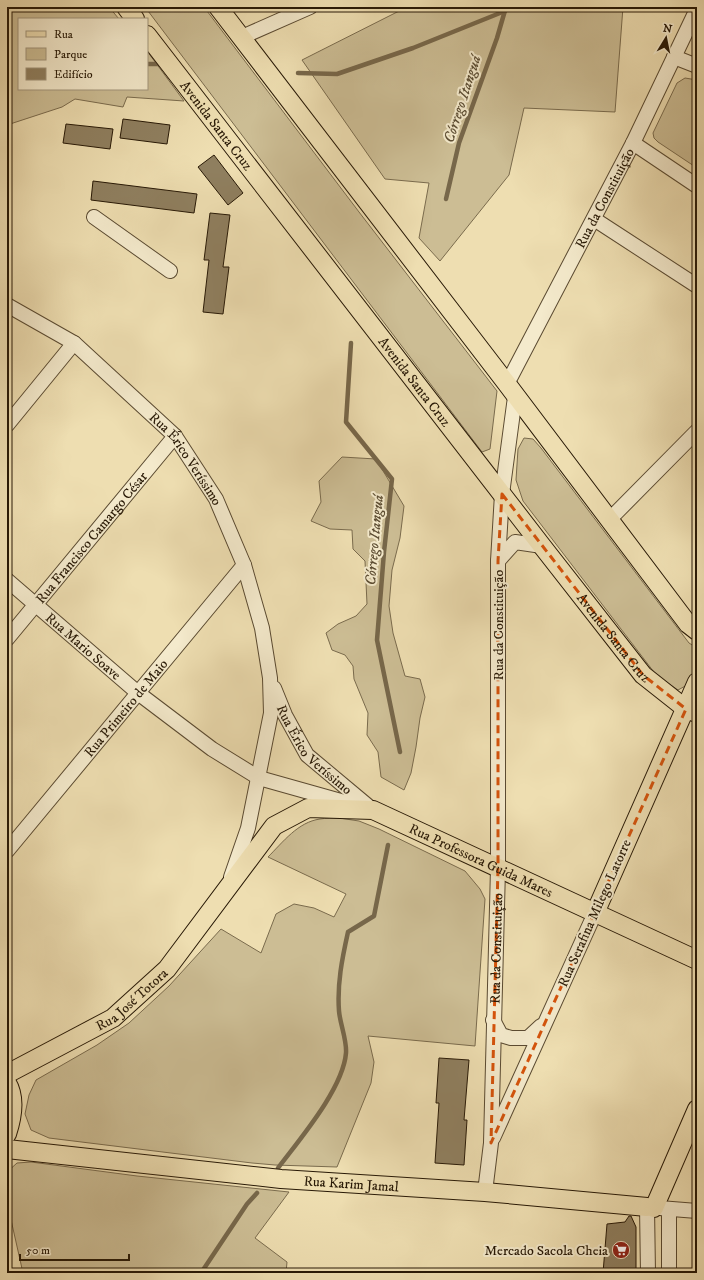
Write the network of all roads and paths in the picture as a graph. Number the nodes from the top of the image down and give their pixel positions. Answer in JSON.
{"nodes":[{"id":1,"x":126,"y":7,"type":"edge"},
{"id":2,"x":218,"y":7,"type":"edge"},
{"id":3,"x":310,"y":7,"type":"edge"},
{"id":4,"x":697,"y":9,"type":"edge"},
{"id":5,"x":134,"y":18,"type":"edge"},
{"id":6,"x":148,"y":36,"type":"edge"},
{"id":7,"x":242,"y":37,"type":"junction"},
{"id":8,"x":674,"y":57,"type":"junction"},
{"id":9,"x":697,"y":66,"type":"edge"},
{"id":10,"x":633,"y":144,"type":"junction"},
{"id":11,"x":697,"y":186,"type":"edge"},
{"id":12,"x":94,"y":217,"type":"dead end"},
{"id":13,"x":594,"y":219,"type":"junction"},
{"id":14,"x":170,"y":271,"type":"dead end"},
{"id":15,"x":697,"y":286,"type":"edge"},
{"id":16,"x":7,"y":305,"type":"edge"},
{"id":17,"x":74,"y":343,"type":"junction"},
{"id":18,"x":511,"y":391,"type":"junction"},
{"id":19,"x":7,"y":425,"type":"edge"},
{"id":20,"x":697,"y":431,"type":"edge"},
{"id":21,"x":175,"y":436,"type":"junction"},
{"id":22,"x":502,"y":494,"type":"junction"},
{"id":23,"x":609,"y":520,"type":"junction"},
{"id":24,"x":542,"y":546,"type":"junction"},
{"id":25,"x":498,"y":561,"type":"junction"},
{"id":26,"x":244,"y":565,"type":"junction"},
{"id":27,"x":7,"y":580,"type":"edge"},
{"id":28,"x":36,"y":604,"type":"junction"},
{"id":29,"x":697,"y":631,"type":"edge"},
{"id":30,"x":7,"y":639,"type":"edge"},
{"id":31,"x":270,"y":678,"type":"junction"},
{"id":32,"x":697,"y":682,"type":"edge"},
{"id":33,"x":138,"y":693,"type":"junction"},
{"id":34,"x":692,"y":711,"type":"edge"},
{"id":35,"x":259,"y":778,"type":"junction"},
{"id":36,"x":373,"y":810,"type":"junction"},
{"id":37,"x":7,"y":851,"type":"edge"},
{"id":38,"x":498,"y":868,"type":"junction"},
{"id":39,"x":227,"y":888,"type":"junction"},
{"id":40,"x":595,"y":913,"type":"junction"},
{"id":41,"x":697,"y":960,"type":"edge"},
{"id":42,"x":493,"y":1020,"type":"junction"},
{"id":43,"x":545,"y":1023,"type":"junction"},
{"id":44,"x":7,"y":1074,"type":"edge"},
{"id":45,"x":7,"y":1083,"type":"edge"},
{"id":46,"x":697,"y":1109,"type":"edge"},
{"id":47,"x":7,"y":1134,"type":"edge"},
{"id":48,"x":491,"y":1144,"type":"junction"},
{"id":49,"x":7,"y":1149,"type":"edge"},
{"id":50,"x":485,"y":1192,"type":"junction"},
{"id":51,"x":657,"y":1208,"type":"junction"},
{"id":52,"x":697,"y":1211,"type":"edge"},
{"id":53,"x":648,"y":1273,"type":"edge"},
{"id":54,"x":669,"y":1273,"type":"edge"}],
"edges":[{"from":1,"to":5,"type":"main road"},
{"from":2,"to":7,"type":"main road"},
{"from":3,"to":7,"type":"street"},
{"from":4,"to":8,"type":"street","name":"Rua da Constituição"},
{"from":6,"to":22,"type":"main road","name":"Avenida Santa Cruz"},
{"from":7,"to":18,"type":"main road"},
{"from":8,"to":9,"type":"street"},
{"from":8,"to":10,"type":"street","name":"Rua da Constituição"},
{"from":10,"to":11,"type":"street"},
{"from":10,"to":13,"type":"street","name":"Rua da Constituição"},
{"from":12,"to":14,"type":"street"},
{"from":13,"to":15,"type":"street"},
{"from":13,"to":18,"type":"street","name":"Rua da Constituição"},
{"from":16,"to":17,"type":"street","name":"Rua Érico Veríssimo"},
{"from":17,"to":19,"type":"street"},
{"from":17,"to":21,"type":"street","name":"Rua Érico Veríssimo"},
{"from":18,"to":22,"type":"street","name":"Rua da Constituição"},
{"from":18,"to":23,"type":"main road"},
{"from":20,"to":23,"type":"street"},
{"from":21,"to":26,"type":"street","name":"Rua Érico Veríssimo"},
{"from":21,"to":28,"type":"street","name":"Rua Francisco Camargo César"},
{"from":22,"to":24,"type":"main road","name":"Avenida Santa Cruz"},
{"from":22,"to":25,"type":"street","name":"Rua da Constituição"},
{"from":23,"to":29,"type":"main road"},
{"from":24,"to":25,"type":"street","name":"Rua da Constituição"},
{"from":24,"to":34,"type":"main road","name":"Avenida Santa Cruz"},
{"from":25,"to":38,"type":"street","name":"Rua da Constituição"},
{"from":26,"to":31,"type":"street","name":"Rua Érico Veríssimo"},
{"from":26,"to":33,"type":"street","name":"Rua Primeiro de Maio"},
{"from":27,"to":28,"type":"street","name":"Rua Mario Soave"},
{"from":28,"to":30,"type":"street","name":"Rua Francisco Camargo César"},
{"from":28,"to":33,"type":"street","name":"Rua Mario Soave"},
{"from":31,"to":35,"type":"street","name":"Rua Érico Veríssimo"},
{"from":31,"to":36,"type":"street","name":"Rua Érico Veríssimo"},
{"from":32,"to":34,"type":"main road","name":"Rua Serafina Milego Latorre"},
{"from":33,"to":35,"type":"street","name":"Rua Mario Soave"},
{"from":33,"to":37,"type":"street","name":"Rua Primeiro de Maio"},
{"from":34,"to":40,"type":"main road","name":"Rua Serafina Milego Latorre"},
{"from":35,"to":36,"type":"street","name":"Rua Professora Guida Mares"},
{"from":35,"to":39,"type":"street","name":"Rua José Totora"},
{"from":36,"to":38,"type":"main road","name":"Rua Professora Guida Mares"},
{"from":36,"to":39,"type":"main road","name":"Rua José Totora"},
{"from":38,"to":40,"type":"main road","name":"Rua Professora Guida Mares"},
{"from":38,"to":42,"type":"street","name":"Rua da Constituição"},
{"from":39,"to":44,"type":"main road","name":"Rua José Totora"},
{"from":40,"to":41,"type":"main road","name":"Rua Professora Guida Mares"},
{"from":40,"to":43,"type":"street","name":"Rua Serafina Milego Latorre"},
{"from":42,"to":43,"type":"street"},
{"from":42,"to":48,"type":"street","name":"Rua da Constituição"},
{"from":43,"to":48,"type":"street","name":"Rua Serafina Milego Latorre"},
{"from":45,"to":47,"type":"main road"},
{"from":46,"to":51,"type":"main road"},
{"from":48,"to":50,"type":"street","name":"Rua da Constituição"},
{"from":49,"to":50,"type":"main road","name":"Rua Karim Jamal"},
{"from":50,"to":51,"type":"main road","name":"Rua Karim Jamal"},
{"from":51,"to":52,"type":"street","name":"Rua Karim Jamal"},
{"from":51,"to":53,"type":"street"},
{"from":51,"to":54,"type":"street"}]}
